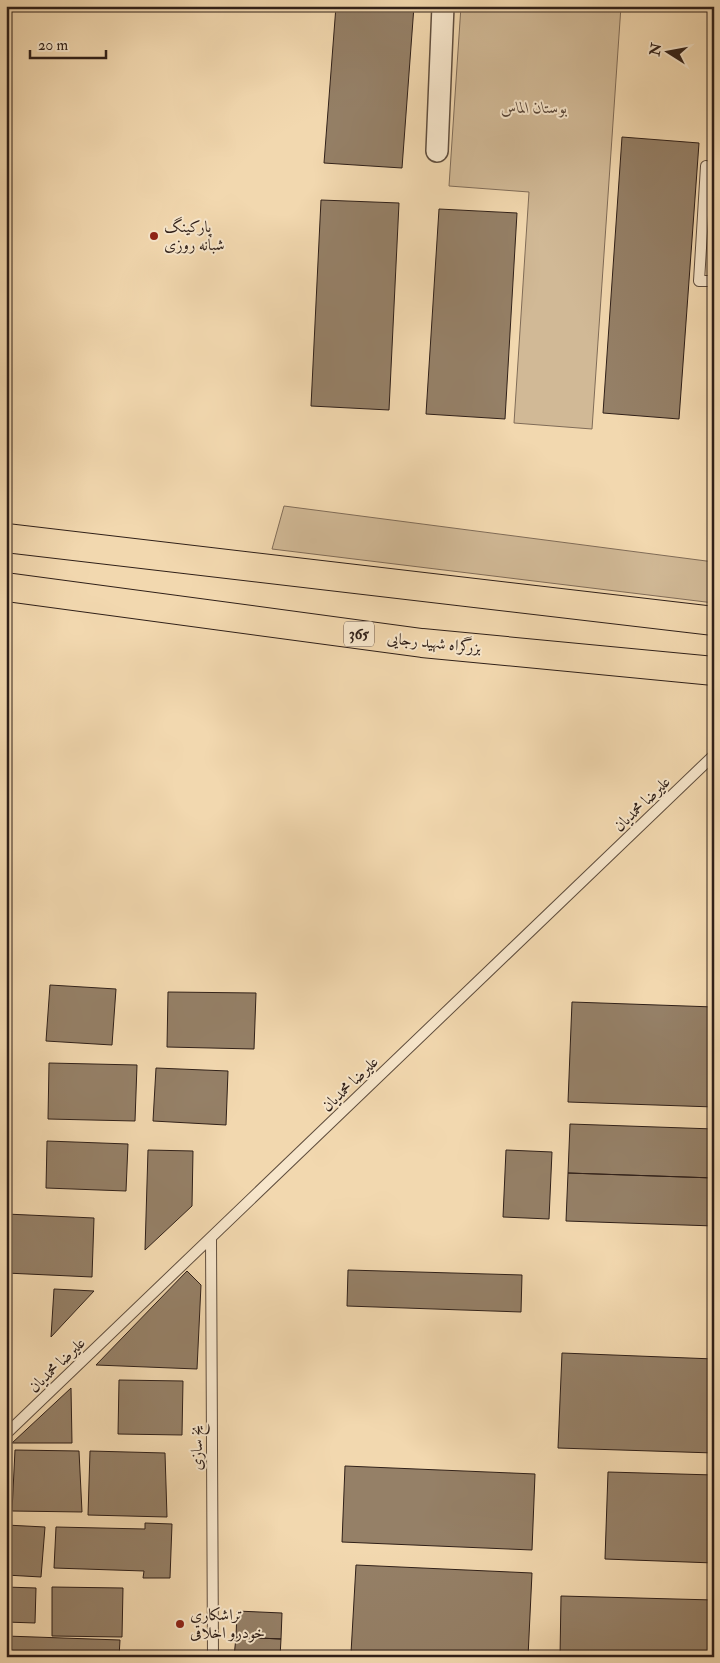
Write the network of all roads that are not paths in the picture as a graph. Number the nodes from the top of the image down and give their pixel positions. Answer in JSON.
{"nodes":[{"id":1,"x":443,"y":6,"type":"edge"},
{"id":2,"x":437,"y":151,"type":"dead end"},
{"id":3,"x":706,"y":166,"type":"dead end"},
{"id":4,"x":714,"y":281,"type":"edge"},
{"id":5,"x":6,"y":538,"type":"edge"},
{"id":6,"x":6,"y":587,"type":"edge"},
{"id":7,"x":714,"y":621,"type":"edge"},
{"id":8,"x":714,"y":671,"type":"edge"},
{"id":9,"x":714,"y":755,"type":"edge"},
{"id":10,"x":211,"y":1238,"type":"junction"},
{"id":11,"x":6,"y":1434,"type":"edge"},
{"id":12,"x":213,"y":1657,"type":"edge"}],
"edges":[{"from":1,"to":2,"type":"street"},
{"from":3,"to":4,"type":"lane"},
{"from":5,"to":7,"type":"highway"},
{"from":6,"to":8,"type":"highway","name":"بزرگراه شهید رجایی","number":"365"},
{"from":9,"to":10,"type":"lane","name":"علیرضا محمدیان"},
{"from":10,"to":11,"type":"lane","name":"علیرضا محمدیان"},
{"from":10,"to":12,"type":"lane","name":"یخ سازی"}]}
